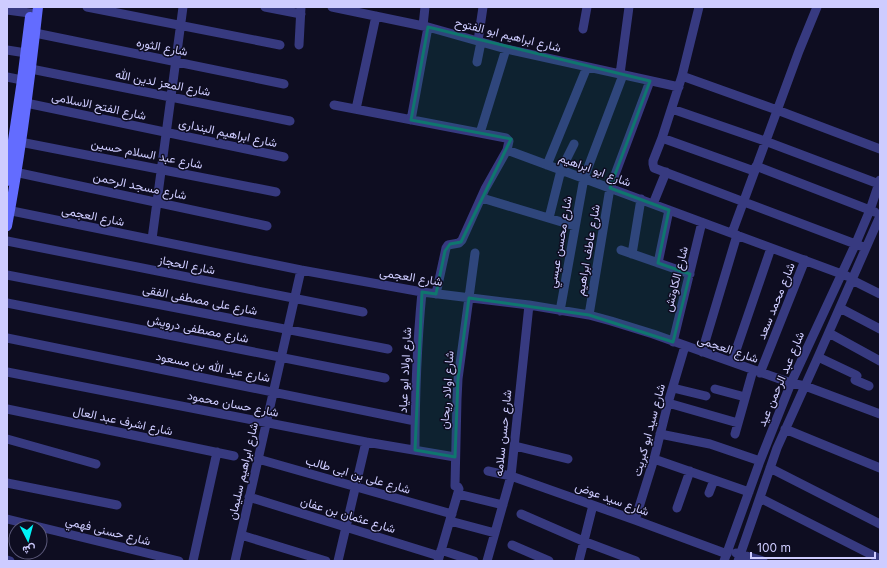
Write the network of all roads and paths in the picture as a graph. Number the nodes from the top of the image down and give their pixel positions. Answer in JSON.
{"nodes":[{"id":1,"x":87,"y":7,"type":"edge"},
{"id":2,"x":183,"y":7,"type":"edge"},
{"id":3,"x":265,"y":7,"type":"edge"},
{"id":4,"x":332,"y":7,"type":"edge"},
{"id":5,"x":425,"y":7,"type":"edge"},
{"id":6,"x":484,"y":7,"type":"edge"},
{"id":7,"x":586,"y":7,"type":"edge"},
{"id":8,"x":629,"y":7,"type":"edge"},
{"id":9,"x":699,"y":7,"type":"edge"},
{"id":10,"x":817,"y":7,"type":"edge"},
{"id":11,"x":7,"y":10,"type":"edge"},
{"id":12,"x":34,"y":10,"type":"edge"},
{"id":13,"x":301,"y":11,"type":"edge"},
{"id":14,"x":376,"y":16,"type":"junction"},
{"id":15,"x":180,"y":26,"type":"junction"},
{"id":16,"x":425,"y":27,"type":"junction"},
{"id":17,"x":583,"y":29,"type":"dead end"},
{"id":18,"x":35,"y":34,"type":"junction"},
{"id":19,"x":479,"y":41,"type":"junction"},
{"id":20,"x":280,"y":45,"type":"dead end"},
{"id":21,"x":299,"y":45,"type":"dead end"},
{"id":22,"x":506,"y":49,"type":"junction"},
{"id":23,"x":7,"y":50,"type":"edge"},
{"id":24,"x":26,"y":53,"type":"junction"},
{"id":25,"x":176,"y":62,"type":"junction"},
{"id":26,"x":477,"y":62,"type":"dead end"},
{"id":27,"x":587,"y":67,"type":"junction"},
{"id":28,"x":31,"y":69,"type":"junction"},
{"id":29,"x":621,"y":75,"type":"junction"},
{"id":30,"x":682,"y":76,"type":"junction"},
{"id":31,"x":7,"y":77,"type":"edge"},
{"id":32,"x":22,"y":80,"type":"junction"},
{"id":33,"x":650,"y":81,"type":"junction"},
{"id":34,"x":284,"y":84,"type":"dead end"},
{"id":35,"x":679,"y":87,"type":"junction"},
{"id":36,"x":171,"y":97,"type":"junction"},
{"id":37,"x":26,"y":103,"type":"junction"},
{"id":38,"x":334,"y":105,"type":"dead end"},
{"id":39,"x":356,"y":109,"type":"junction"},
{"id":40,"x":672,"y":109,"type":"junction"},
{"id":41,"x":777,"y":110,"type":"junction"},
{"id":42,"x":411,"y":120,"type":"junction"},
{"id":43,"x":290,"y":121,"type":"dead end"},
{"id":44,"x":166,"y":133,"type":"junction"},
{"id":45,"x":480,"y":133,"type":"junction"},
{"id":46,"x":662,"y":138,"type":"junction"},
{"id":47,"x":17,"y":141,"type":"junction"},
{"id":48,"x":765,"y":141,"type":"junction"},
{"id":49,"x":574,"y":144,"type":"dead end"},
{"id":50,"x":880,"y":149,"type":"edge"},
{"id":51,"x":507,"y":150,"type":"junction"},
{"id":52,"x":284,"y":157,"type":"dead end"},
{"id":53,"x":547,"y":165,"type":"junction"},
{"id":54,"x":755,"y":168,"type":"junction"},
{"id":55,"x":161,"y":169,"type":"junction"},
{"id":56,"x":561,"y":170,"type":"junction"},
{"id":57,"x":666,"y":172,"type":"junction"},
{"id":58,"x":11,"y":174,"type":"edge"},
{"id":59,"x":584,"y":178,"type":"junction"},
{"id":60,"x":879,"y":182,"type":"edge"},
{"id":61,"x":610,"y":188,"type":"junction"},
{"id":62,"x":276,"y":192,"type":"dead end"},
{"id":63,"x":482,"y":198,"type":"junction"},
{"id":64,"x":641,"y":199,"type":"junction"},
{"id":65,"x":157,"y":202,"type":"junction"},
{"id":66,"x":743,"y":202,"type":"junction"},
{"id":67,"x":653,"y":204,"type":"junction"},
{"id":68,"x":670,"y":210,"type":"junction"},
{"id":69,"x":870,"y":210,"type":"junction"},
{"id":70,"x":8,"y":211,"type":"edge"},
{"id":71,"x":880,"y":215,"type":"edge"},
{"id":72,"x":549,"y":218,"type":"junction"},
{"id":73,"x":702,"y":222,"type":"junction"},
{"id":74,"x":7,"y":226,"type":"edge"},
{"id":75,"x":267,"y":226,"type":"dead end"},
{"id":76,"x":575,"y":226,"type":"junction"},
{"id":77,"x":734,"y":234,"type":"junction"},
{"id":78,"x":152,"y":239,"type":"junction"},
{"id":79,"x":7,"y":241,"type":"edge"},
{"id":80,"x":856,"y":244,"type":"junction"},
{"id":81,"x":771,"y":248,"type":"junction"},
{"id":82,"x":866,"y":248,"type":"junction"},
{"id":83,"x":621,"y":250,"type":"dead end"},
{"id":84,"x":475,"y":253,"type":"dead end"},
{"id":85,"x":632,"y":254,"type":"junction"},
{"id":86,"x":805,"y":260,"type":"junction"},
{"id":87,"x":658,"y":262,"type":"junction"},
{"id":88,"x":301,"y":270,"type":"junction"},
{"id":89,"x":690,"y":274,"type":"junction"},
{"id":90,"x":842,"y":274,"type":"junction"},
{"id":91,"x":7,"y":275,"type":"edge"},
{"id":92,"x":852,"y":279,"type":"junction"},
{"id":93,"x":422,"y":292,"type":"junction"},
{"id":94,"x":436,"y":294,"type":"junction"},
{"id":95,"x":880,"y":294,"type":"edge"},
{"id":96,"x":295,"y":298,"type":"junction"},
{"id":97,"x":469,"y":298,"type":"junction"},
{"id":98,"x":7,"y":303,"type":"edge"},
{"id":99,"x":529,"y":306,"type":"junction"},
{"id":100,"x":840,"y":308,"type":"junction"},
{"id":101,"x":560,"y":311,"type":"junction"},
{"id":102,"x":363,"y":312,"type":"dead end"},
{"id":103,"x":589,"y":315,"type":"junction"},
{"id":104,"x":288,"y":329,"type":"junction"},
{"id":105,"x":880,"y":329,"type":"edge"},
{"id":106,"x":829,"y":333,"type":"junction"},
{"id":107,"x":7,"y":338,"type":"edge"},
{"id":108,"x":673,"y":342,"type":"junction"},
{"id":109,"x":685,"y":346,"type":"junction"},
{"id":110,"x":388,"y":349,"type":"dead end"},
{"id":111,"x":702,"y":352,"type":"junction"},
{"id":112,"x":818,"y":357,"type":"junction"},
{"id":113,"x":281,"y":358,"type":"junction"},
{"id":114,"x":880,"y":361,"type":"edge"},
{"id":115,"x":732,"y":362,"type":"junction"},
{"id":116,"x":756,"y":371,"type":"junction"},
{"id":117,"x":7,"y":372,"type":"edge"},
{"id":118,"x":385,"y":378,"type":"dead end"},
{"id":119,"x":791,"y":383,"type":"junction"},
{"id":120,"x":805,"y":386,"type":"junction"},
{"id":121,"x":869,"y":386,"type":"dead end"},
{"id":122,"x":672,"y":388,"type":"junction"},
{"id":123,"x":715,"y":389,"type":"dead end"},
{"id":124,"x":273,"y":392,"type":"junction"},
{"id":125,"x":706,"y":396,"type":"dead end"},
{"id":126,"x":745,"y":397,"type":"junction"},
{"id":127,"x":668,"y":403,"type":"junction"},
{"id":128,"x":7,"y":409,"type":"edge"},
{"id":129,"x":880,"y":414,"type":"edge"},
{"id":130,"x":415,"y":421,"type":"junction"},
{"id":131,"x":266,"y":423,"type":"junction"},
{"id":132,"x":738,"y":423,"type":"junction"},
{"id":133,"x":785,"y":428,"type":"junction"},
{"id":134,"x":660,"y":434,"type":"junction"},
{"id":135,"x":735,"y":434,"type":"dead end"},
{"id":136,"x":7,"y":439,"type":"edge"},
{"id":137,"x":366,"y":442,"type":"junction"},
{"id":138,"x":514,"y":446,"type":"junction"},
{"id":139,"x":415,"y":450,"type":"junction"},
{"id":140,"x":217,"y":452,"type":"junction"},
{"id":141,"x":234,"y":456,"type":"dead end"},
{"id":142,"x":455,"y":457,"type":"junction"},
{"id":143,"x":258,"y":459,"type":"junction"},
{"id":144,"x":568,"y":459,"type":"dead end"},
{"id":145,"x":654,"y":459,"type":"junction"},
{"id":146,"x":760,"y":462,"type":"junction"},
{"id":147,"x":96,"y":464,"type":"dead end"},
{"id":148,"x":770,"y":468,"type":"junction"},
{"id":149,"x":880,"y":468,"type":"edge"},
{"id":150,"x":488,"y":471,"type":"dead end"},
{"id":151,"x":690,"y":471,"type":"junction"},
{"id":152,"x":511,"y":476,"type":"junction"},
{"id":153,"x":714,"y":480,"type":"junction"},
{"id":154,"x":7,"y":483,"type":"edge"},
{"id":155,"x":356,"y":487,"type":"junction"},
{"id":156,"x":749,"y":492,"type":"junction"},
{"id":157,"x":709,"y":493,"type":"dead end"},
{"id":158,"x":458,"y":494,"type":"junction"},
{"id":159,"x":249,"y":497,"type":"junction"},
{"id":160,"x":760,"y":498,"type":"junction"},
{"id":161,"x":117,"y":505,"type":"dead end"},
{"id":162,"x":503,"y":505,"type":"junction"},
{"id":163,"x":593,"y":505,"type":"junction"},
{"id":164,"x":678,"y":508,"type":"dead end"},
{"id":165,"x":521,"y":514,"type":"dead end"},
{"id":166,"x":451,"y":517,"type":"junction"},
{"id":167,"x":7,"y":519,"type":"edge"},
{"id":168,"x":635,"y":520,"type":"junction"},
{"id":169,"x":880,"y":524,"type":"edge"},
{"id":170,"x":346,"y":527,"type":"junction"},
{"id":171,"x":495,"y":533,"type":"junction"},
{"id":172,"x":241,"y":534,"type":"junction"},
{"id":173,"x":583,"y":541,"type":"junction"},
{"id":174,"x":512,"y":546,"type":"dead end"},
{"id":175,"x":726,"y":555,"type":"edge"},
{"id":176,"x":439,"y":556,"type":"edge"},
{"id":177,"x":155,"y":558,"type":"edge"},
{"id":178,"x":739,"y":558,"type":"edge"},
{"id":179,"x":880,"y":559,"type":"edge"},
{"id":180,"x":180,"y":561,"type":"edge"},
{"id":181,"x":193,"y":561,"type":"edge"},
{"id":182,"x":235,"y":561,"type":"edge"},
{"id":183,"x":326,"y":561,"type":"edge"},
{"id":184,"x":338,"y":561,"type":"edge"},
{"id":185,"x":474,"y":561,"type":"edge"},
{"id":186,"x":487,"y":561,"type":"edge"},
{"id":187,"x":549,"y":561,"type":"edge"},
{"id":188,"x":579,"y":561,"type":"edge"},
{"id":189,"x":636,"y":561,"type":"edge"},
{"id":190,"x":763,"y":561,"type":"edge"}],
"edges":[{"from":1,"to":15,"type":"street"},
{"from":2,"to":15,"type":"street"},
{"from":3,"to":13,"type":"street"},
{"from":4,"to":14,"type":"street","name":"شارع ابراهيم ابو الفتوح"},
{"from":5,"to":16,"type":"street"},
{"from":6,"to":19,"type":"street"},
{"from":7,"to":17,"type":"street"},
{"from":8,"to":29,"type":"street","name":"شارع محسن عيسي"},
{"from":9,"to":30,"type":"street"},
{"from":10,"to":41,"type":"street"},
{"from":11,"to":12,"type":"street"},
{"from":12,"to":18,"type":"main road"},
{"from":12,"to":24,"type":"main road"},
{"from":13,"to":21,"type":"street"},
{"from":14,"to":16,"type":"street","name":"شارع ابراهيم ابو الفتوح"},
{"from":14,"to":39,"type":"street"},
{"from":15,"to":20,"type":"street"},
{"from":15,"to":25,"type":"street"},
{"from":16,"to":19,"type":"street","name":"شارع ابراهيم ابو الفتوح"},
{"from":16,"to":42,"type":"street"},
{"from":18,"to":25,"type":"street","name":"شارع الثوره"},
{"from":18,"to":28,"type":"main road"},
{"from":19,"to":22,"type":"street","name":"شارع ابراهيم ابو الفتوح"},
{"from":19,"to":26,"type":"street"},
{"from":22,"to":27,"type":"street","name":"شارع ابراهيم ابو الفتوح"},
{"from":22,"to":45,"type":"street"},
{"from":23,"to":24,"type":"street"},
{"from":24,"to":32,"type":"main road"},
{"from":25,"to":34,"type":"street","name":"شارع الثوره"},
{"from":25,"to":36,"type":"street"},
{"from":27,"to":29,"type":"street","name":"شارع ابراهيم ابو الفتوح"},
{"from":27,"to":53,"type":"street"},
{"from":28,"to":36,"type":"street","name":"شارع المعز لدين الله"},
{"from":28,"to":37,"type":"main road"},
{"from":29,"to":33,"type":"street","name":"شارع ابراهيم ابو الفتوح"},
{"from":29,"to":59,"type":"street","name":"شارع محسن عيسي"},
{"from":30,"to":35,"type":"street"},
{"from":30,"to":41,"type":"street"},
{"from":31,"to":32,"type":"street"},
{"from":32,"to":47,"type":"main road"},
{"from":33,"to":35,"type":"street","name":"شارع ابراهيم ابو الفتوح"},
{"from":33,"to":61,"type":"street","name":"شارع عاطف ابراهيم"},
{"from":35,"to":40,"type":"street"},
{"from":36,"to":43,"type":"street","name":"شارع المعز لدين الله"},
{"from":36,"to":44,"type":"street"},
{"from":37,"to":44,"type":"street","name":"شارع الفتح الاسلامى"},
{"from":37,"to":47,"type":"main road"},
{"from":38,"to":39,"type":"street"},
{"from":39,"to":42,"type":"street"},
{"from":40,"to":46,"type":"street"},
{"from":40,"to":48,"type":"street"},
{"from":41,"to":48,"type":"street"},
{"from":41,"to":50,"type":"street"},
{"from":42,"to":45,"type":"street"},
{"from":44,"to":52,"type":"street","name":"شارع ابراهيم البندارى"},
{"from":44,"to":55,"type":"street"},
{"from":45,"to":51,"type":"street"},
{"from":46,"to":54,"type":"street"},
{"from":46,"to":57,"type":"street"},
{"from":47,"to":55,"type":"street","name":"شارع عبد السلام حسين"},
{"from":47,"to":58,"type":"main road"},
{"from":48,"to":54,"type":"street"},
{"from":48,"to":60,"type":"street"},
{"from":49,"to":56,"type":"street"},
{"from":51,"to":53,"type":"street","name":"شارع ابو ابراهيم"},
{"from":51,"to":63,"type":"street"},
{"from":53,"to":56,"type":"street","name":"شارع ابو ابراهيم"},
{"from":54,"to":66,"type":"street"},
{"from":54,"to":69,"type":"street"},
{"from":55,"to":62,"type":"street","name":"شارع عبد السلام حسين"},
{"from":55,"to":65,"type":"street"},
{"from":56,"to":59,"type":"street","name":"شارع ابو ابراهيم"},
{"from":56,"to":72,"type":"street"},
{"from":57,"to":66,"type":"street"},
{"from":57,"to":67,"type":"street"},
{"from":58,"to":65,"type":"street","name":"شارع مسجد الرحمن"},
{"from":58,"to":70,"type":"main road"},
{"from":59,"to":61,"type":"street","name":"شارع ابو ابراهيم"},
{"from":59,"to":76,"type":"street","name":"شارع محسن عيسي"},
{"from":60,"to":69,"type":"street","name":"شارع عبد الرحمن عيد"},
{"from":61,"to":64,"type":"street","name":"شارع ابو ابراهيم"},
{"from":61,"to":103,"type":"street","name":"شارع عاطف ابراهيم"},
{"from":63,"to":72,"type":"street"},
{"from":63,"to":94,"type":"street"},
{"from":64,"to":67,"type":"street","name":"شارع ابو ابراهيم"},
{"from":64,"to":85,"type":"street"},
{"from":65,"to":75,"type":"street","name":"شارع مسجد الرحمن"},
{"from":65,"to":78,"type":"street"},
{"from":66,"to":77,"type":"street"},
{"from":66,"to":80,"type":"street"},
{"from":67,"to":68,"type":"street","name":"شارع ابو ابراهيم"},
{"from":68,"to":73,"type":"street","name":"شارع ابو ابراهيم"},
{"from":68,"to":87,"type":"street"},
{"from":69,"to":71,"type":"street"},
{"from":69,"to":80,"type":"street","name":"شارع عبد الرحمن عيد"},
{"from":70,"to":74,"type":"main road"},
{"from":70,"to":78,"type":"street","name":"شارع العجمى"},
{"from":71,"to":82,"type":"street","name":"شارع عبد الرحمن عيد"},
{"from":72,"to":76,"type":"street"},
{"from":73,"to":77,"type":"street","name":"شارع ابو ابراهيم"},
{"from":73,"to":89,"type":"street","name":"شارع الكاوتش"},
{"from":76,"to":101,"type":"street","name":"شارع محسن عيسي"},
{"from":77,"to":81,"type":"street","name":"شارع ابو ابراهيم"},
{"from":77,"to":111,"type":"street"},
{"from":78,"to":88,"type":"street","name":"شارع العجمى"},
{"from":79,"to":96,"type":"street","name":"شارع الحجاز"},
{"from":80,"to":82,"type":"street"},
{"from":80,"to":90,"type":"street","name":"شارع عبد الرحمن عيد"},
{"from":81,"to":86,"type":"street","name":"شارع ابو ابراهيم"},
{"from":81,"to":115,"type":"street"},
{"from":82,"to":92,"type":"street","name":"شارع عبد الرحمن عيد"},
{"from":83,"to":85,"type":"street"},
{"from":84,"to":97,"type":"street","name":"شارع اولاد ريحان"},
{"from":85,"to":87,"type":"street"},
{"from":86,"to":90,"type":"street","name":"شارع ابو ابراهيم"},
{"from":86,"to":116,"type":"street","name":"شارع محمد سعد"},
{"from":87,"to":89,"type":"street"},
{"from":88,"to":93,"type":"street","name":"شارع العجمى"},
{"from":88,"to":96,"type":"street","name":"شارع ابراهيم سليمان"},
{"from":89,"to":108,"type":"street","name":"شارع الكاوتش"},
{"from":90,"to":92,"type":"street","name":"شارع ابو ابراهيم"},
{"from":90,"to":119,"type":"street","name":"شارع عبد الرحمن عيد"},
{"from":91,"to":104,"type":"street","name":"شارع على مصطفى الفقى"},
{"from":92,"to":95,"type":"street","name":"شارع ابو ابراهيم"},
{"from":92,"to":100,"type":"street","name":"شارع عبد الرحمن عيد"},
{"from":93,"to":94,"type":"street","name":"شارع العجمى"},
{"from":93,"to":130,"type":"street","name":"شارع اولاد ابو عياد"},
{"from":94,"to":97,"type":"street","name":"شارع العجمى"},
{"from":96,"to":102,"type":"street","name":"شارع الحجاز"},
{"from":96,"to":104,"type":"street","name":"شارع ابراهيم سليمان"},
{"from":97,"to":99,"type":"street","name":"شارع العجمى"},
{"from":97,"to":142,"type":"street","name":"شارع اولاد ريحان"},
{"from":98,"to":113,"type":"street","name":"شارع مصطفى درويش"},
{"from":99,"to":101,"type":"street","name":"شارع العجمى"},
{"from":99,"to":138,"type":"street","name":"شارع حسن سلامه"},
{"from":100,"to":105,"type":"street"},
{"from":100,"to":106,"type":"street","name":"شارع عبد الرحمن عيد"},
{"from":101,"to":103,"type":"street","name":"شارع العجمى"},
{"from":103,"to":108,"type":"street","name":"شارع العجمى"},
{"from":104,"to":110,"type":"street","name":"شارع على مصطفى الفقى"},
{"from":104,"to":113,"type":"street","name":"شارع ابراهيم سليمان"},
{"from":106,"to":112,"type":"street","name":"شارع عبد الرحمن عيد"},
{"from":106,"to":114,"type":"street"},
{"from":107,"to":124,"type":"street","name":"شارع عبد الله بن مسعود"},
{"from":108,"to":109,"type":"street","name":"شارع العجمى"},
{"from":109,"to":111,"type":"street","name":"شارع العجمى"},
{"from":109,"to":122,"type":"street","name":"شارع سيد ابو كبريت"},
{"from":111,"to":115,"type":"street","name":"شارع العجمى"},
{"from":112,"to":120,"type":"street","name":"شارع عبد الرحمن عيد"},
{"from":112,"to":121,"type":"street"},
{"from":113,"to":118,"type":"street","name":"شارع مصطفى درويش"},
{"from":113,"to":124,"type":"street","name":"شارع ابراهيم سليمان"},
{"from":115,"to":116,"type":"street","name":"شارع العجمى"},
{"from":116,"to":119,"type":"street","name":"شارع العجمى"},
{"from":116,"to":126,"type":"street","name":"شارع محمد سعد"},
{"from":117,"to":131,"type":"street","name":"شارع حسان محمود"},
{"from":119,"to":120,"type":"street","name":"شارع العجمى"},
{"from":119,"to":146,"type":"street","name":"شارع عبد الرحمن عيد"},
{"from":120,"to":129,"type":"street","name":"شارع العجمى"},
{"from":120,"to":133,"type":"street","name":"شارع عبد الرحمن عيد"},
{"from":122,"to":125,"type":"street"},
{"from":122,"to":127,"type":"street","name":"شارع سيد ابو كبريت"},
{"from":123,"to":126,"type":"street"},
{"from":124,"to":130,"type":"street","name":"شارع عبد الله بن مسعود"},
{"from":124,"to":131,"type":"street","name":"شارع ابراهيم سليمان"},
{"from":126,"to":132,"type":"street","name":"شارع محمد سعد"},
{"from":127,"to":132,"type":"street"},
{"from":127,"to":134,"type":"street","name":"شارع سيد ابو كبريت"},
{"from":128,"to":140,"type":"street","name":"شارع اشرف عبد العال"},
{"from":130,"to":139,"type":"street","name":"شارع اولاد ابو عياد"},
{"from":131,"to":137,"type":"street","name":"شارع حسان محمود"},
{"from":131,"to":143,"type":"street","name":"شارع ابراهيم سليمان"},
{"from":132,"to":135,"type":"street","name":"شارع محمد سعد"},
{"from":133,"to":148,"type":"street","name":"شارع عبد الرحمن عيد"},
{"from":133,"to":149,"type":"street"},
{"from":134,"to":145,"type":"street","name":"شارع سيد ابو كبريت"},
{"from":134,"to":146,"type":"street"},
{"from":136,"to":147,"type":"street"},
{"from":137,"to":139,"type":"street","name":"شارع حسان محمود"},
{"from":137,"to":155,"type":"street"},
{"from":138,"to":144,"type":"street"},
{"from":138,"to":152,"type":"street","name":"شارع حسن سلامه"},
{"from":139,"to":142,"type":"street","name":"شارع حسان محمود"},
{"from":140,"to":141,"type":"street","name":"شارع اشرف عبد العال"},
{"from":140,"to":181,"type":"street"},
{"from":142,"to":158,"type":"street","name":"شارع اولاد ريحان"},
{"from":143,"to":155,"type":"street","name":"شارع على بن ابى طالب"},
{"from":143,"to":159,"type":"street","name":"شارع ابراهيم سليمان"},
{"from":145,"to":151,"type":"street"},
{"from":145,"to":168,"type":"street","name":"شارع سيد ابو كبريت"},
{"from":146,"to":156,"type":"street","name":"شارع عبد الرحمن عيد"},
{"from":148,"to":160,"type":"street","name":"شارع عبد الرحمن عيد"},
{"from":148,"to":169,"type":"street"},
{"from":150,"to":152,"type":"street","name":"شارع سيد عوض"},
{"from":151,"to":153,"type":"street"},
{"from":151,"to":164,"type":"street"},
{"from":152,"to":162,"type":"street","name":"شارع حسن سلامه"},
{"from":152,"to":163,"type":"street","name":"شارع سيد عوض"},
{"from":153,"to":156,"type":"street"},
{"from":153,"to":157,"type":"street"},
{"from":154,"to":161,"type":"street"},
{"from":155,"to":166,"type":"street","name":"شارع على بن ابى طالب"},
{"from":155,"to":170,"type":"street"},
{"from":156,"to":175,"type":"street","name":"شارع عبد الرحمن عيد"},
{"from":158,"to":162,"type":"street"},
{"from":158,"to":166,"type":"street"},
{"from":159,"to":170,"type":"street","name":"شارع عثمان بن عفان"},
{"from":159,"to":172,"type":"street","name":"شارع ابراهيم سليمان"},
{"from":160,"to":178,"type":"street","name":"شارع عبد الرحمن عيد"},
{"from":160,"to":179,"type":"street"},
{"from":162,"to":171,"type":"street","name":"شارع حسن سلامه"},
{"from":163,"to":168,"type":"street","name":"شارع سيد عوض"},
{"from":163,"to":173,"type":"street"},
{"from":165,"to":173,"type":"street"},
{"from":166,"to":171,"type":"street","name":"شارع على بن ابى طالب"},
{"from":166,"to":176,"type":"street"},
{"from":167,"to":177,"type":"street","name":"شارع حسنى فهمي"},
{"from":168,"to":175,"type":"street","name":"شارع سيد عوض"},
{"from":170,"to":176,"type":"street","name":"شارع عثمان بن عفان"},
{"from":170,"to":184,"type":"street"},
{"from":171,"to":186,"type":"street","name":"شارع حسن سلامه"},
{"from":172,"to":182,"type":"street","name":"شارع ابراهيم سليمان"},
{"from":172,"to":183,"type":"street"},
{"from":173,"to":188,"type":"street"},
{"from":173,"to":189,"type":"street"},
{"from":174,"to":187,"type":"street"},
{"from":175,"to":178,"type":"street","name":"شارع سيد عوض"},
{"from":176,"to":185,"type":"street","name":"شارع عثمان بن عفان"},
{"from":177,"to":180,"type":"street","name":"شارع حسنى فهمي"},
{"from":178,"to":190,"type":"street","name":"شارع سيد عوض"}]}
